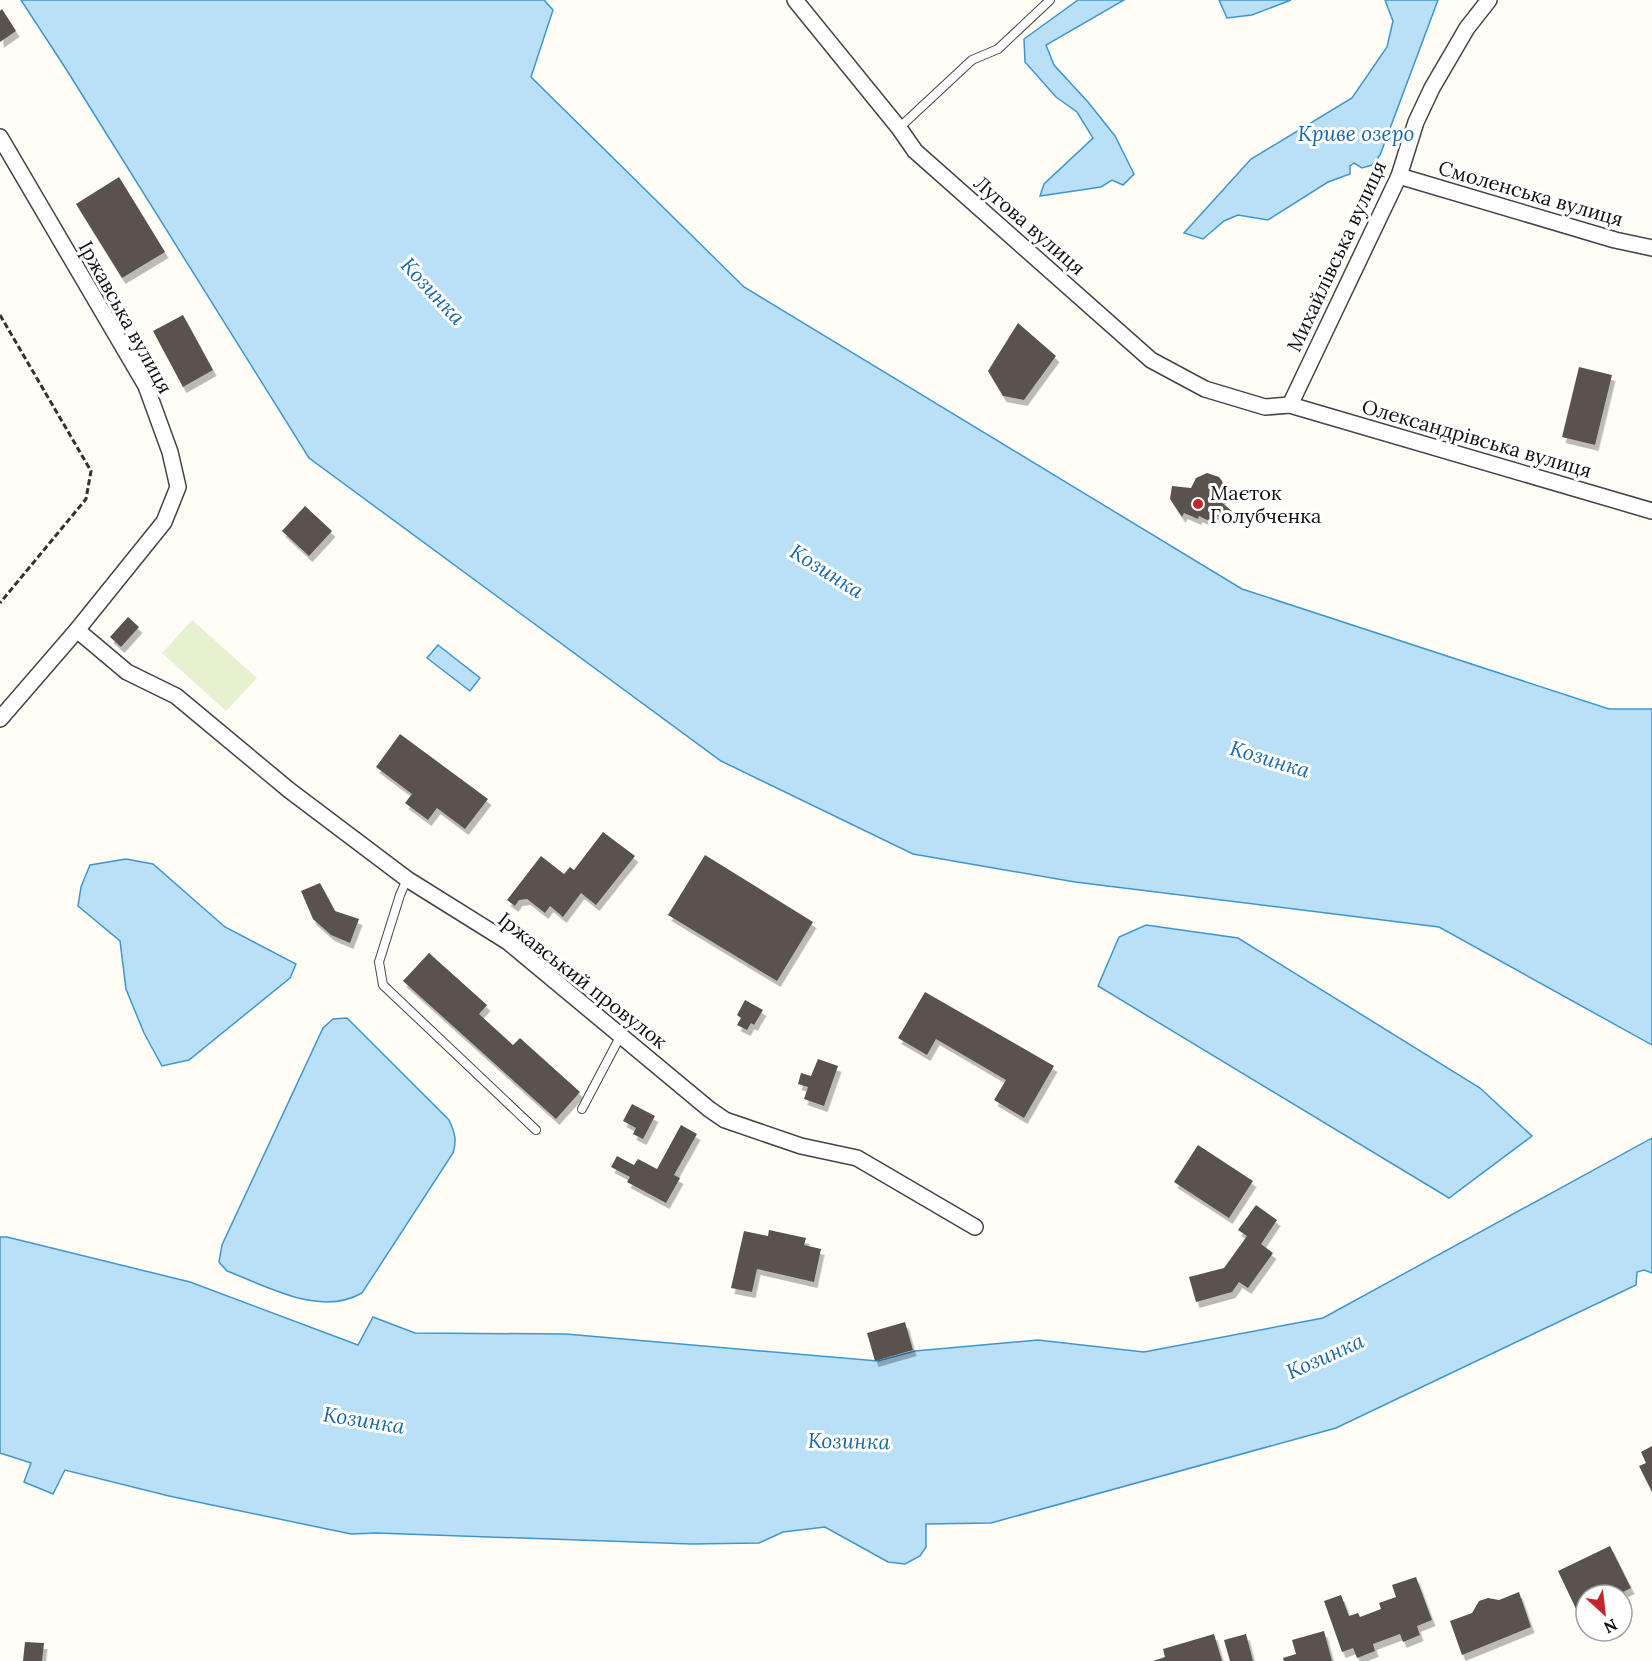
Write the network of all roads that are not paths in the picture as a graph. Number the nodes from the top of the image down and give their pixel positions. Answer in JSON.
{"nodes":[{"id":1,"x":795,"y":0,"type":"edge"},
{"id":2,"x":1050,"y":0,"type":"edge"},
{"id":3,"x":1489,"y":0,"type":"edge"},
{"id":4,"x":899,"y":128,"type":"junction"},
{"id":5,"x":0,"y":137,"type":"edge"},
{"id":6,"x":1399,"y":176,"type":"junction"},
{"id":7,"x":1652,"y":248,"type":"edge"},
{"id":8,"x":1290,"y":405,"type":"junction"},
{"id":9,"x":1652,"y":511,"type":"edge"},
{"id":10,"x":77,"y":630,"type":"junction"},
{"id":11,"x":0,"y":719,"type":"edge"},
{"id":12,"x":407,"y":879,"type":"junction"},
{"id":13,"x":621,"y":1035,"type":"junction"},
{"id":14,"x":582,"y":1109,"type":"dead end"},
{"id":15,"x":536,"y":1130,"type":"dead end"},
{"id":16,"x":975,"y":1227,"type":"dead end"}],
"edges":[{"from":1,"to":4,"type":"street","name":"Лугова вулиця"},
{"from":2,"to":4,"type":"lane"},
{"from":3,"to":6,"type":"street","name":"Михайлівська вулиця"},
{"from":4,"to":8,"type":"street","name":"Лугова вулиця"},
{"from":5,"to":10,"type":"street","name":"Іржавська вулиця"},
{"from":6,"to":7,"type":"street","name":"Смоленська вулиця"},
{"from":6,"to":8,"type":"street","name":"Михайлівська вулиця"},
{"from":8,"to":9,"type":"street","name":"Олександрівська вулиця"},
{"from":10,"to":11,"type":"street","name":"Іржавська вулиця"},
{"from":10,"to":12,"type":"street","name":"Іржавський провулок"},
{"from":12,"to":13,"type":"street","name":"Іржавський провулок"},
{"from":12,"to":15,"type":"lane"},
{"from":13,"to":14,"type":"lane"},
{"from":13,"to":16,"type":"street","name":"Іржавський провулок"}]}
